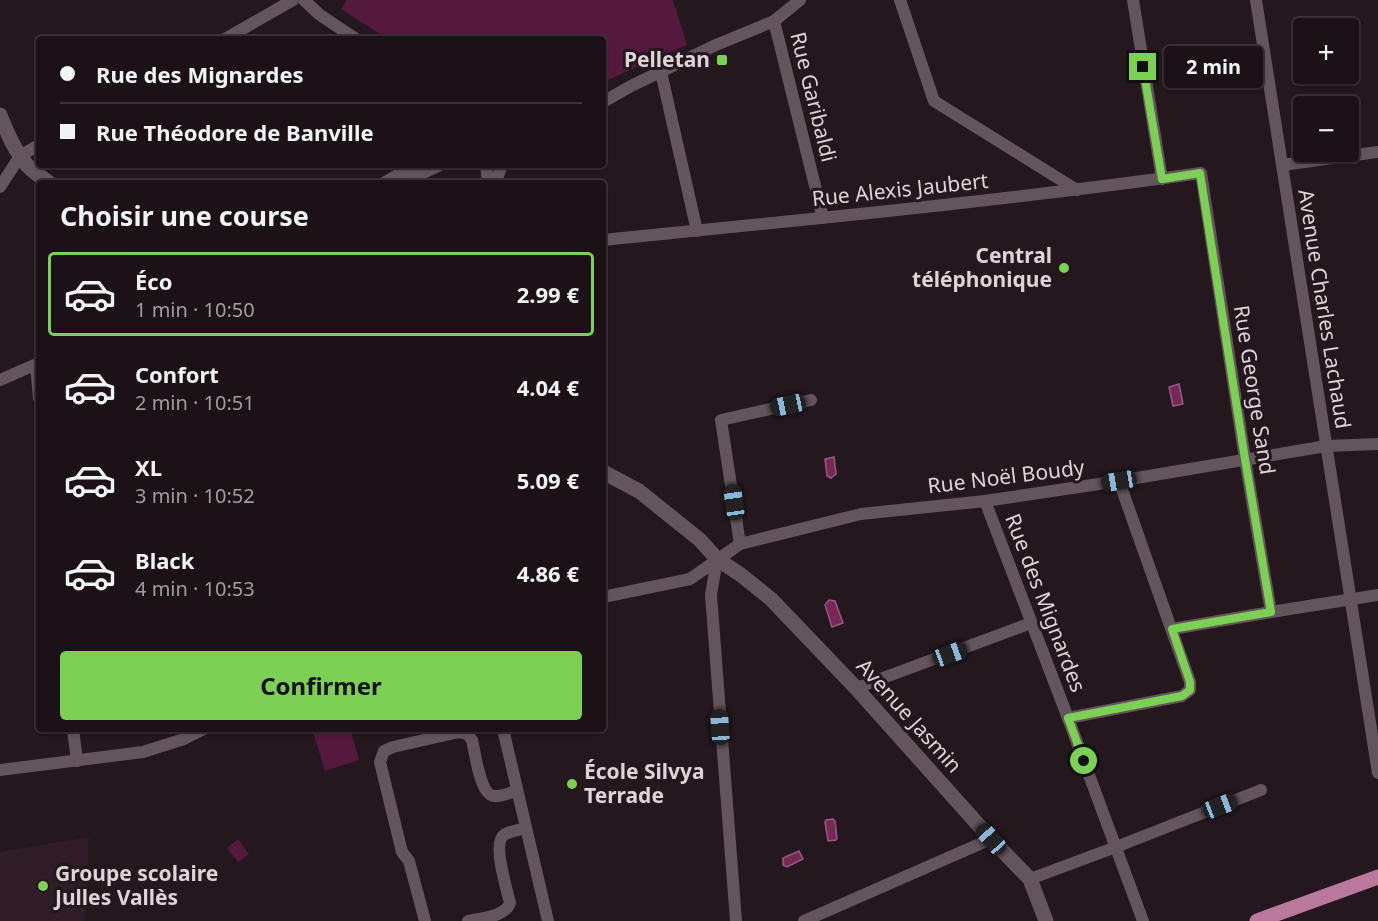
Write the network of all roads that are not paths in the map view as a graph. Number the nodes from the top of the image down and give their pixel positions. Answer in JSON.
{"nodes":[{"id":1,"x":293,"y":0,"type":"edge"},
{"id":2,"x":304,"y":0,"type":"edge"},
{"id":3,"x":800,"y":0,"type":"edge"},
{"id":4,"x":900,"y":0,"type":"edge"},
{"id":5,"x":1133,"y":0,"type":"edge"},
{"id":6,"x":1256,"y":0,"type":"edge"},
{"id":7,"x":774,"y":21,"type":"junction"},
{"id":8,"x":230,"y":36,"type":"edge"},
{"id":9,"x":352,"y":36,"type":"edge"},
{"id":10,"x":661,"y":72,"type":"junction"},
{"id":11,"x":631,"y":86,"type":"junction"},
{"id":12,"x":606,"y":93,"type":"edge"},
{"id":13,"x":606,"y":100,"type":"edge"},
{"id":14,"x":0,"y":115,"type":"edge"},
{"id":15,"x":36,"y":148,"type":"edge"},
{"id":16,"x":1378,"y":152,"type":"edge"},
{"id":17,"x":20,"y":156,"type":"junction"},
{"id":18,"x":1282,"y":165,"type":"junction"},
{"id":19,"x":411,"y":168,"type":"edge"},
{"id":20,"x":434,"y":168,"type":"edge"},
{"id":21,"x":1200,"y":173,"type":"joint"},
{"id":22,"x":1162,"y":179,"type":"junction"},
{"id":23,"x":45,"y":180,"type":"edge"},
{"id":24,"x":390,"y":180,"type":"edge"},
{"id":25,"x":408,"y":180,"type":"edge"},
{"id":26,"x":0,"y":187,"type":"edge"},
{"id":27,"x":1077,"y":190,"type":"junction"},
{"id":28,"x":823,"y":218,"type":"junction"},
{"id":29,"x":697,"y":231,"type":"junction"},
{"id":30,"x":606,"y":240,"type":"edge"},
{"id":31,"x":36,"y":364,"type":"edge"},
{"id":32,"x":0,"y":380,"type":"edge"},
{"id":33,"x":811,"y":400,"type":"dead end"},
{"id":34,"x":1378,"y":444,"type":"edge"},
{"id":35,"x":1326,"y":446,"type":"junction"},
{"id":36,"x":1245,"y":459,"type":"junction"},
{"id":37,"x":606,"y":473,"type":"edge"},
{"id":38,"x":1119,"y":481,"type":"junction"},
{"id":39,"x":985,"y":501,"type":"junction"},
{"id":40,"x":740,"y":544,"type":"junction"},
{"id":41,"x":717,"y":559,"type":"junction"},
{"id":42,"x":1378,"y":595,"type":"edge"},
{"id":43,"x":606,"y":596,"type":"edge"},
{"id":44,"x":1351,"y":599,"type":"junction"},
{"id":45,"x":1271,"y":612,"type":"junction"},
{"id":46,"x":1031,"y":624,"type":"junction"},
{"id":47,"x":1172,"y":629,"type":"junction"},
{"id":48,"x":856,"y":688,"type":"junction"},
{"id":49,"x":1068,"y":718,"type":"junction"},
{"id":50,"x":73,"y":732,"type":"edge"},
{"id":51,"x":198,"y":732,"type":"edge"},
{"id":52,"x":504,"y":732,"type":"edge"},
{"id":53,"x":77,"y":761,"type":"junction"},
{"id":54,"x":0,"y":770,"type":"edge"},
{"id":55,"x":1378,"y":773,"type":"edge"},
{"id":56,"x":1261,"y":790,"type":"dead end"},
{"id":57,"x":518,"y":791,"type":"junction"},
{"id":58,"x":526,"y":828,"type":"junction"},
{"id":59,"x":991,"y":839,"type":"junction"},
{"id":60,"x":1116,"y":847,"type":"junction"},
{"id":61,"x":1378,"y":877,"type":"edge"},
{"id":62,"x":1030,"y":879,"type":"junction"},
{"id":63,"x":424,"y":921,"type":"edge"},
{"id":64,"x":468,"y":921,"type":"edge"},
{"id":65,"x":548,"y":921,"type":"edge"},
{"id":66,"x":736,"y":921,"type":"edge"},
{"id":67,"x":804,"y":921,"type":"edge"},
{"id":68,"x":1046,"y":921,"type":"edge"},
{"id":69,"x":1143,"y":921,"type":"edge"},
{"id":70,"x":1257,"y":921,"type":"edge"}],
"edges":[{"from":1,"to":8,"type":"street"},
{"from":2,"to":9,"type":"street"},
{"from":3,"to":7,"type":"street"},
{"from":4,"to":27,"type":"street"},
{"from":5,"to":22,"type":"street"},
{"from":6,"to":18,"type":"street","name":"Avenue Charles Lachaud"},
{"from":7,"to":10,"type":"street"},
{"from":7,"to":28,"type":"street","name":"Rue Garibaldi"},
{"from":10,"to":11,"type":"street"},
{"from":10,"to":29,"type":"street"},
{"from":11,"to":12,"type":"street"},
{"from":11,"to":13,"type":"street"},
{"from":14,"to":17,"type":"street"},
{"from":15,"to":17,"type":"street"},
{"from":16,"to":18,"type":"street"},
{"from":17,"to":23,"type":"street"},
{"from":17,"to":26,"type":"street"},
{"from":18,"to":35,"type":"street","name":"Avenue Charles Lachaud"},
{"from":19,"to":24,"type":"street"},
{"from":20,"to":25,"type":"street"},
{"from":21,"to":22,"type":"street","name":"Rue Alexis Jaubert"},
{"from":21,"to":36,"type":"street","name":"Rue George Sand"},
{"from":22,"to":27,"type":"street","name":"Rue Alexis Jaubert"},
{"from":27,"to":28,"type":"street","name":"Rue Alexis Jaubert"},
{"from":28,"to":29,"type":"street","name":"Rue Alexis Jaubert"},
{"from":29,"to":30,"type":"street","name":"Rue Alexis Jaubert"},
{"from":31,"to":32,"type":"street"},
{"from":33,"to":40,"type":"street"},
{"from":34,"to":35,"type":"street","name":"Rue Noël Boudy"},
{"from":35,"to":36,"type":"street","name":"Rue Noël Boudy"},
{"from":35,"to":44,"type":"street","name":"Avenue Charles Lachaud"},
{"from":36,"to":38,"type":"street","name":"Rue Noël Boudy"},
{"from":36,"to":45,"type":"street","name":"Rue George Sand"},
{"from":37,"to":41,"type":"street","name":"Avenue Jasmin"},
{"from":38,"to":39,"type":"street","name":"Rue Noël Boudy"},
{"from":38,"to":47,"type":"street"},
{"from":39,"to":40,"type":"street","name":"Rue Noël Boudy"},
{"from":39,"to":46,"type":"street","name":"Rue des Mignardes"},
{"from":40,"to":41,"type":"street","name":"Rue Noël Boudy"},
{"from":41,"to":43,"type":"street","name":"Rue Noël Boudy"},
{"from":41,"to":48,"type":"street","name":"Avenue Jasmin"},
{"from":41,"to":66,"type":"street"},
{"from":42,"to":44,"type":"street"},
{"from":44,"to":45,"type":"street"},
{"from":44,"to":55,"type":"street","name":"Avenue Charles Lachaud"},
{"from":45,"to":47,"type":"street"},
{"from":46,"to":48,"type":"street"},
{"from":46,"to":49,"type":"street","name":"Rue des Mignardes"},
{"from":47,"to":49,"type":"street"},
{"from":48,"to":59,"type":"street","name":"Avenue Jasmin"},
{"from":49,"to":60,"type":"street","name":"Rue des Mignardes"},
{"from":50,"to":53,"type":"street"},
{"from":51,"to":53,"type":"street"},
{"from":52,"to":57,"type":"street"},
{"from":53,"to":54,"type":"street"},
{"from":56,"to":60,"type":"street"},
{"from":57,"to":58,"type":"street"},
{"from":57,"to":63,"type":"street"},
{"from":58,"to":64,"type":"street"},
{"from":58,"to":65,"type":"street"},
{"from":59,"to":62,"type":"street","name":"Avenue Jasmin"},
{"from":59,"to":67,"type":"street"},
{"from":60,"to":62,"type":"street"},
{"from":60,"to":69,"type":"street","name":"Rue des Mignardes"},
{"from":61,"to":70,"type":"main road"},
{"from":62,"to":68,"type":"street","name":"Avenue Jasmin"}]}
